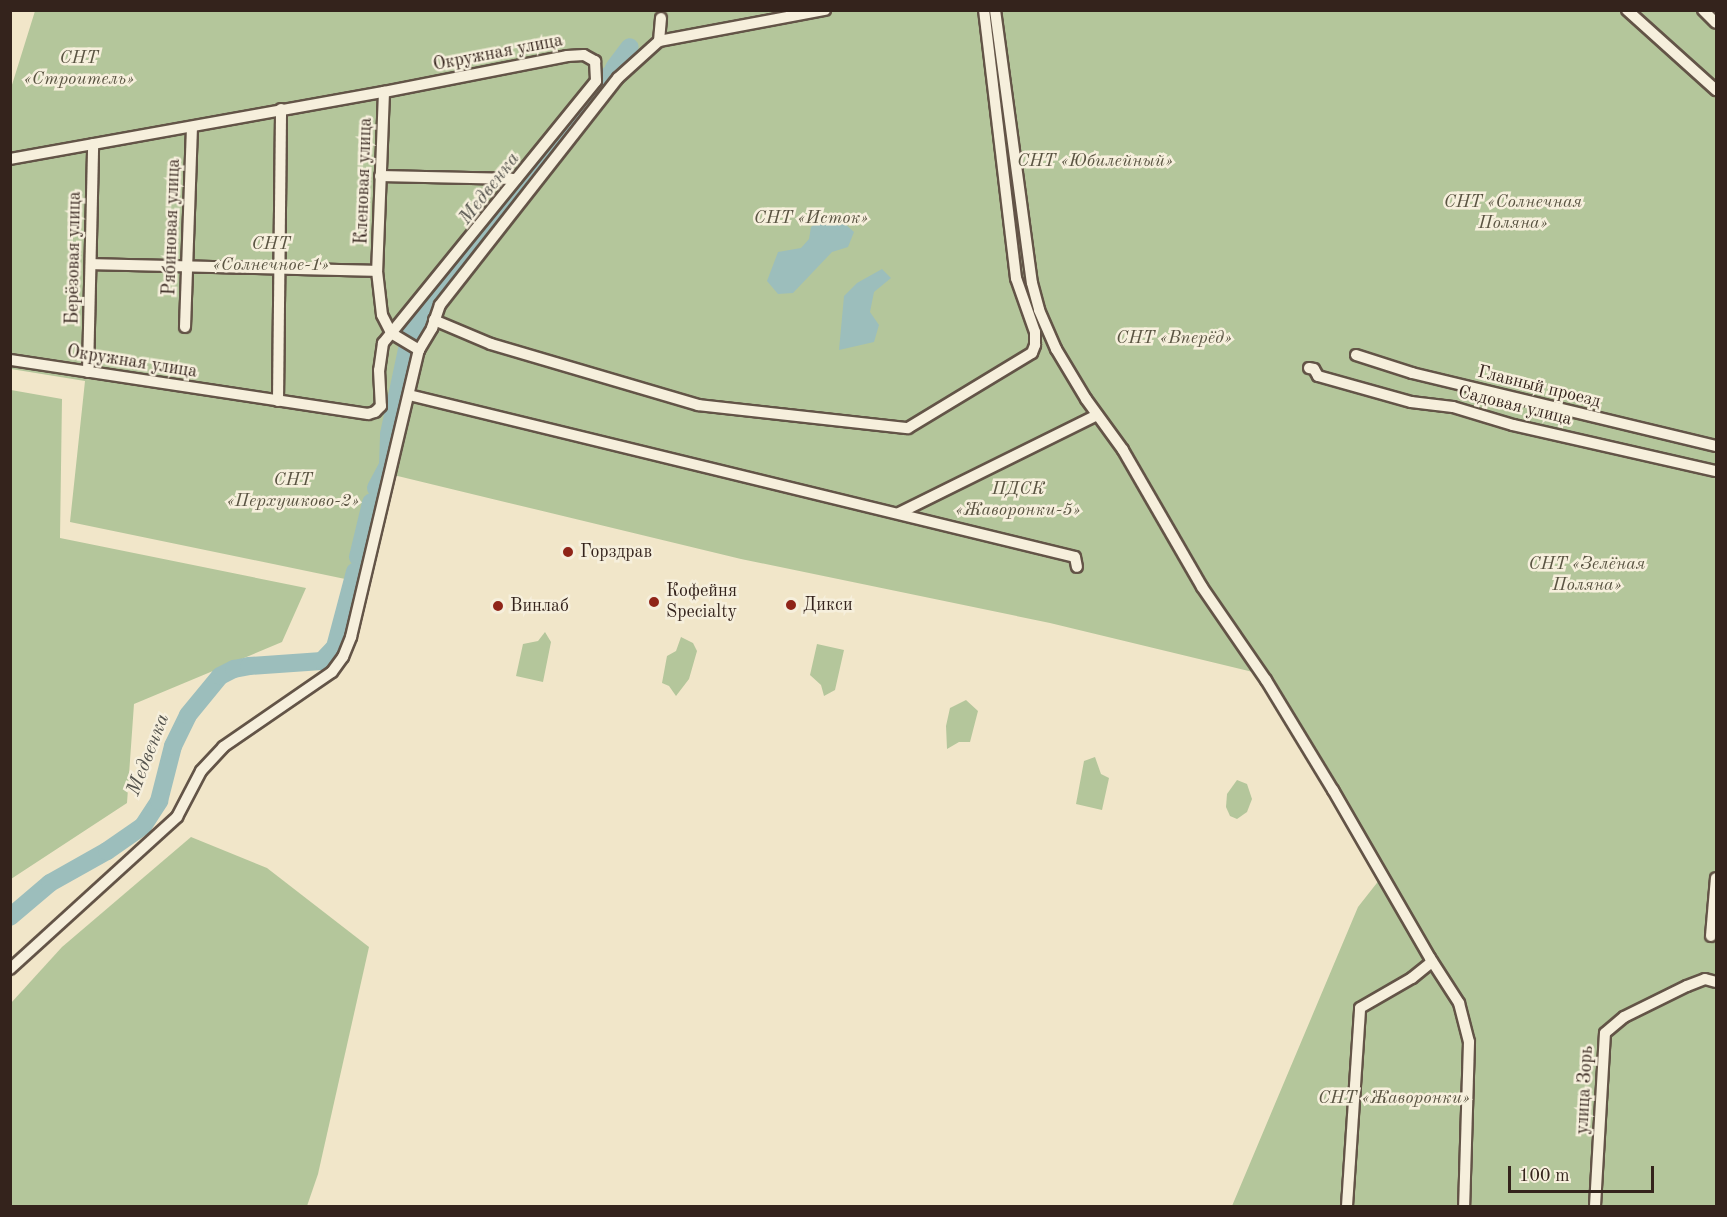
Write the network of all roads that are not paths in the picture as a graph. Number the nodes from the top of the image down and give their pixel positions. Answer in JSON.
{"nodes":[{"id":1,"x":825,"y":10,"type":"edge"},
{"id":2,"x":984,"y":10,"type":"edge"},
{"id":3,"x":995,"y":10,"type":"edge"},
{"id":4,"x":1627,"y":10,"type":"edge"},
{"id":5,"x":1703,"y":10,"type":"edge"},
{"id":6,"x":661,"y":18,"type":"dead end"},
{"id":7,"x":1716,"y":23,"type":"edge"},
{"id":8,"x":659,"y":41,"type":"junction"},
{"id":9,"x":1716,"y":90,"type":"edge"},
{"id":10,"x":384,"y":92,"type":"junction"},
{"id":11,"x":281,"y":109,"type":"junction"},
{"id":12,"x":192,"y":127,"type":"junction"},
{"id":13,"x":93,"y":144,"type":"junction"},
{"id":14,"x":10,"y":159,"type":"edge"},
{"id":15,"x":380,"y":176,"type":"junction"},
{"id":16,"x":516,"y":179,"type":"junction"},
{"id":17,"x":91,"y":264,"type":"junction"},
{"id":18,"x":187,"y":266,"type":"junction"},
{"id":19,"x":282,"y":269,"type":"junction"},
{"id":20,"x":377,"y":272,"type":"junction"},
{"id":21,"x":434,"y":320,"type":"junction"},
{"id":22,"x":185,"y":327,"type":"dead end"},
{"id":23,"x":391,"y":333,"type":"junction"},
{"id":24,"x":419,"y":350,"type":"junction"},
{"id":25,"x":1356,"y":355,"type":"dead end"},
{"id":26,"x":10,"y":360,"type":"edge"},
{"id":27,"x":1309,"y":368,"type":"dead end"},
{"id":28,"x":88,"y":372,"type":"junction"},
{"id":29,"x":409,"y":394,"type":"junction"},
{"id":30,"x":278,"y":401,"type":"junction"},
{"id":31,"x":1097,"y":415,"type":"junction"},
{"id":32,"x":1716,"y":446,"type":"edge"},
{"id":33,"x":1716,"y":471,"type":"edge"},
{"id":34,"x":899,"y":513,"type":"junction"},
{"id":35,"x":1077,"y":567,"type":"dead end"},
{"id":36,"x":1716,"y":878,"type":"edge"},
{"id":37,"x":1712,"y":936,"type":"dead end"},
{"id":38,"x":1432,"y":962,"type":"junction"},
{"id":39,"x":10,"y":969,"type":"edge"},
{"id":40,"x":1716,"y":982,"type":"edge"},
{"id":41,"x":1347,"y":1206,"type":"edge"},
{"id":42,"x":1464,"y":1206,"type":"edge"},
{"id":43,"x":1595,"y":1206,"type":"edge"}],
"edges":[{"from":1,"to":8,"type":"street"},
{"from":2,"to":21,"type":"street"},
{"from":3,"to":31,"type":"street"},
{"from":4,"to":9,"type":"street"},
{"from":5,"to":7,"type":"street"},
{"from":6,"to":8,"type":"street"},
{"from":8,"to":21,"type":"street"},
{"from":10,"to":11,"type":"street","name":"Окружная улица"},
{"from":10,"to":15,"type":"street","name":"Кленовая улица"},
{"from":10,"to":16,"type":"street","name":"Окружная улица"},
{"from":11,"to":12,"type":"street","name":"Окружная улица"},
{"from":11,"to":19,"type":"street"},
{"from":12,"to":13,"type":"street","name":"Окружная улица"},
{"from":12,"to":18,"type":"street","name":"Рябиновая улица"},
{"from":13,"to":14,"type":"street","name":"Окружная улица"},
{"from":13,"to":17,"type":"street","name":"Берёзовая улица"},
{"from":15,"to":16,"type":"street"},
{"from":15,"to":20,"type":"street","name":"Кленовая улица"},
{"from":16,"to":23,"type":"street","name":"Окружная улица"},
{"from":17,"to":18,"type":"street"},
{"from":17,"to":28,"type":"street","name":"Берёзовая улица"},
{"from":18,"to":19,"type":"street"},
{"from":18,"to":22,"type":"street","name":"Рябиновая улица"},
{"from":19,"to":20,"type":"street"},
{"from":19,"to":30,"type":"street"},
{"from":20,"to":23,"type":"street","name":"Кленовая улица"},
{"from":21,"to":24,"type":"street"},
{"from":23,"to":24,"type":"street"},
{"from":23,"to":30,"type":"street","name":"Окружная улица"},
{"from":24,"to":29,"type":"street"},
{"from":25,"to":32,"type":"street","name":"Главный проезд"},
{"from":26,"to":28,"type":"street","name":"Окружная улица"},
{"from":27,"to":33,"type":"street","name":"Садовая улица"},
{"from":28,"to":30,"type":"street","name":"Окружная улица"},
{"from":29,"to":34,"type":"street"},
{"from":29,"to":39,"type":"street"},
{"from":31,"to":34,"type":"street"},
{"from":31,"to":38,"type":"street"},
{"from":34,"to":35,"type":"street"},
{"from":36,"to":37,"type":"street"},
{"from":38,"to":41,"type":"street"},
{"from":38,"to":42,"type":"street"},
{"from":40,"to":43,"type":"street","name":"улица Зорь"}]}
